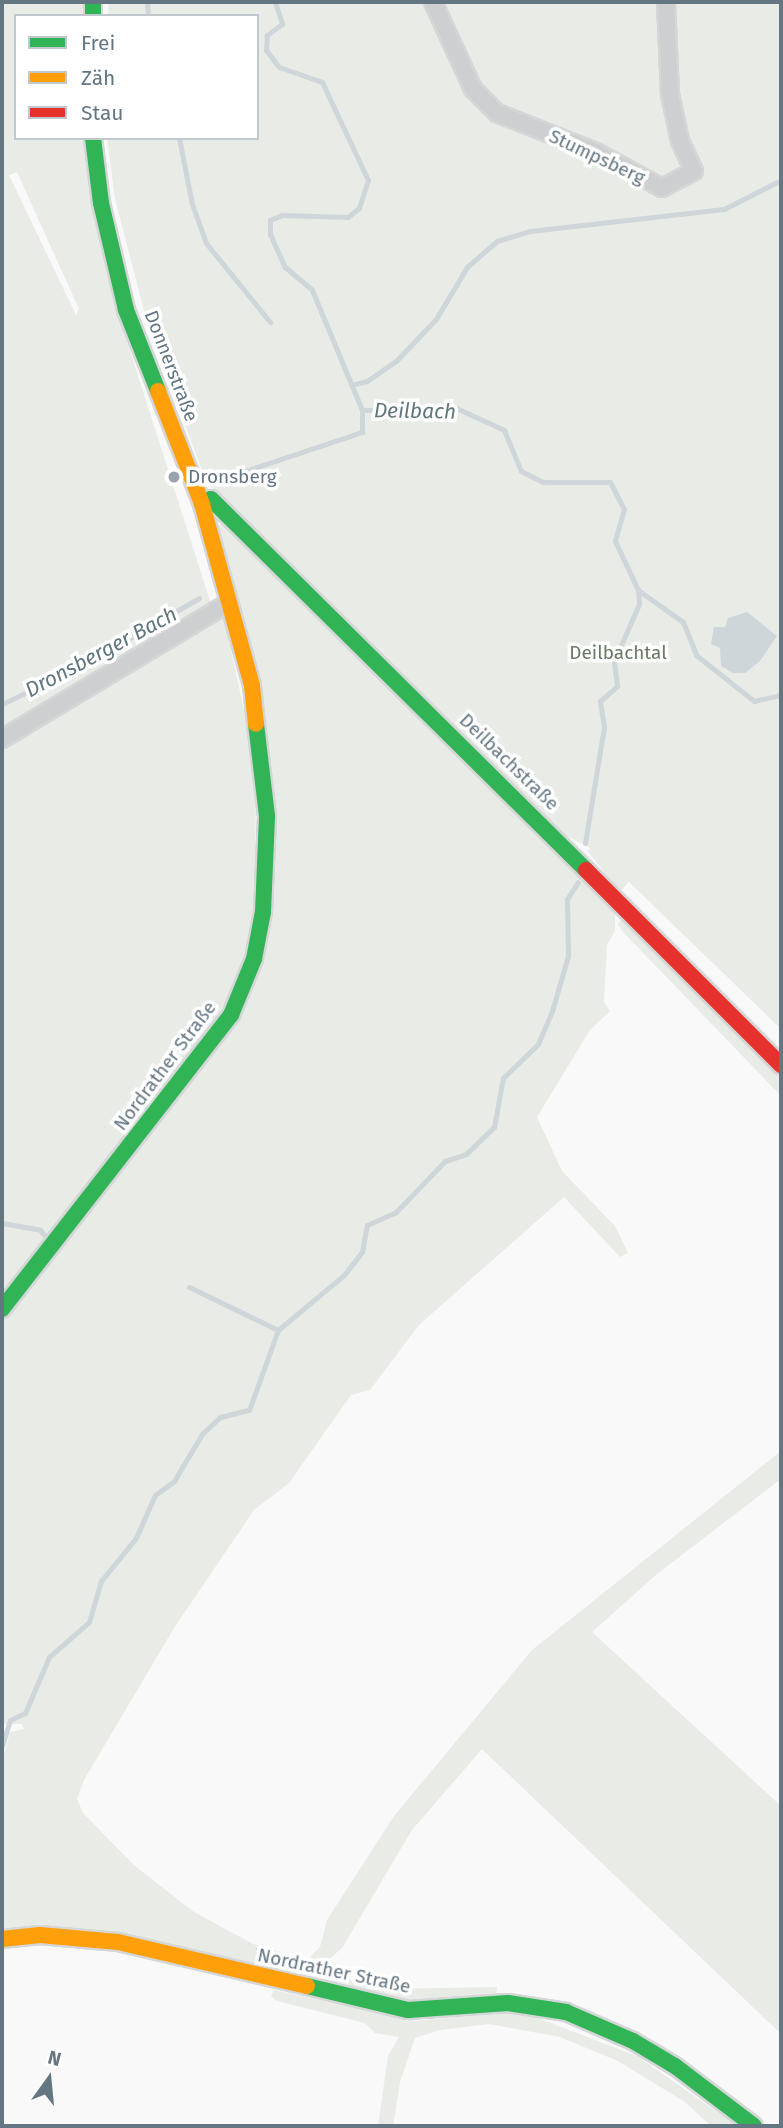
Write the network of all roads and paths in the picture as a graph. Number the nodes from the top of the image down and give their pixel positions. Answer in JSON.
{"nodes":[{"id":1,"x":433,"y":2,"type":"edge"},
{"id":2,"x":666,"y":2,"type":"edge"},
{"id":3,"x":93,"y":140,"type":"edge"},
{"id":4,"x":202,"y":504,"type":"junction"},
{"id":5,"x":228,"y":604,"type":"junction"},
{"id":6,"x":2,"y":739,"type":"edge"},
{"id":7,"x":781,"y":1065,"type":"edge"},
{"id":8,"x":2,"y":1309,"type":"edge"},
{"id":9,"x":2,"y":1939,"type":"edge"},
{"id":10,"x":754,"y":2126,"type":"edge"}],
"edges":[{"from":1,"to":2,"type":"street","name":"Stumpsberg"},
{"from":3,"to":4,"type":"main road","name":"Donnerstraße"},
{"from":4,"to":5,"type":"main road","name":"Donnerstraße"},
{"from":4,"to":7,"type":"main road","name":"Deilbachstraße"},
{"from":5,"to":6,"type":"street"},
{"from":5,"to":8,"type":"main road","name":"Nordrather Straße"},
{"from":9,"to":10,"type":"main road","name":"Nordrather Straße"}]}
